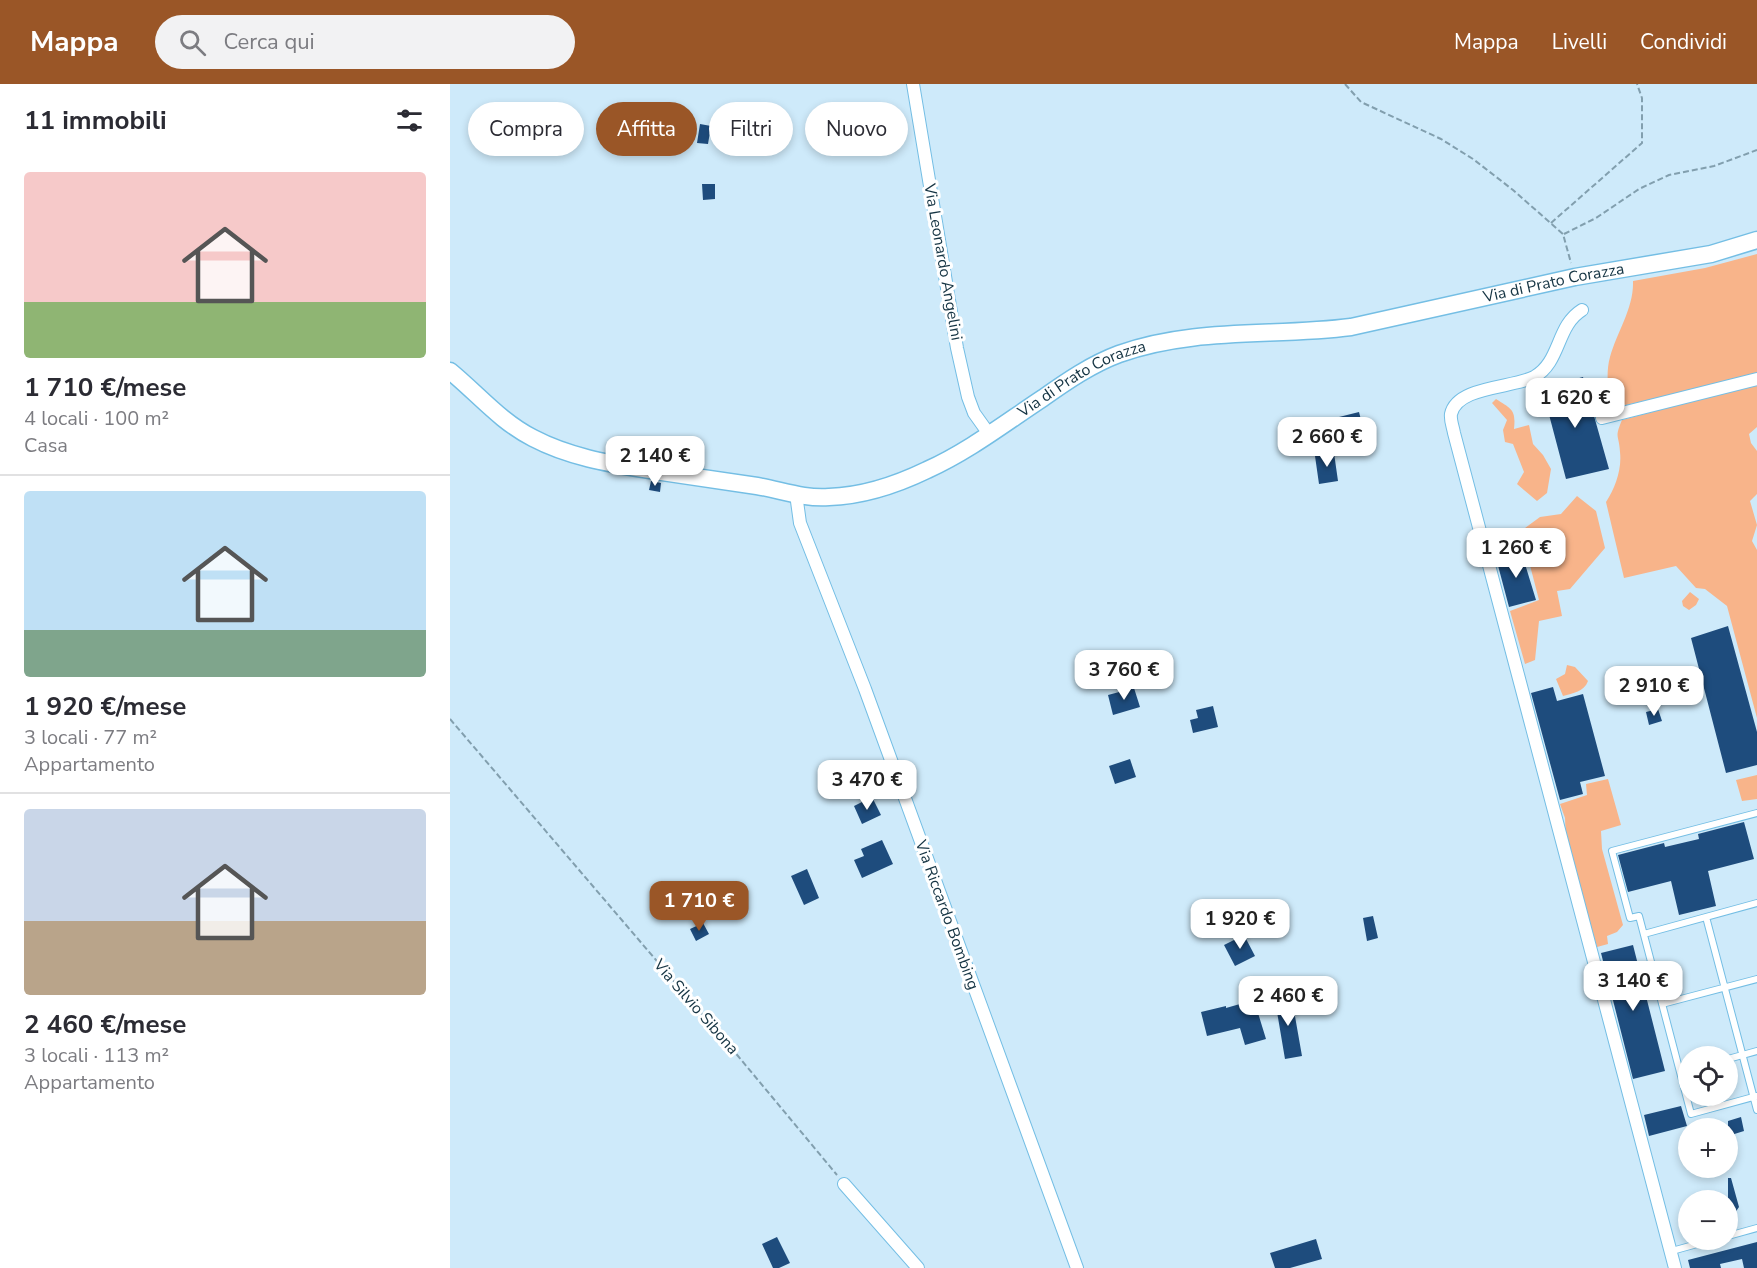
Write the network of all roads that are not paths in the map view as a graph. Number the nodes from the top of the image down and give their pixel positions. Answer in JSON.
{"nodes":[{"id":1,"x":913,"y":84,"type":"edge"},
{"id":2,"x":1757,"y":240,"type":"edge"},
{"id":3,"x":1582,"y":310,"type":"dead end"},
{"id":4,"x":450,"y":371,"type":"edge"},
{"id":5,"x":1757,"y":379,"type":"edge"},
{"id":6,"x":1602,"y":418,"type":"dead end"},
{"id":7,"x":989,"y":434,"type":"junction"},
{"id":8,"x":796,"y":494,"type":"junction"},
{"id":9,"x":1757,"y":813,"type":"edge"},
{"id":10,"x":1757,"y":903,"type":"edge"},
{"id":11,"x":1706,"y":917,"type":"junction"},
{"id":12,"x":1644,"y":934,"type":"junction"},
{"id":13,"x":1757,"y":979,"type":"edge"},
{"id":14,"x":1725,"y":987,"type":"junction"},
{"id":15,"x":1662,"y":1004,"type":"junction"},
{"id":16,"x":1757,"y":1051,"type":"edge"},
{"id":17,"x":1743,"y":1055,"type":"junction"},
{"id":18,"x":1738,"y":1056,"type":"edge"},
{"id":19,"x":1678,"y":1064,"type":"edge"},
{"id":20,"x":1755,"y":1097,"type":"edge"},
{"id":21,"x":1738,"y":1102,"type":"edge"},
{"id":22,"x":1689,"y":1106,"type":"edge"},
{"id":23,"x":1721,"y":1106,"type":"edge"},
{"id":24,"x":1757,"y":1110,"type":"edge"},
{"id":25,"x":844,"y":1184,"type":"road end"},
{"id":26,"x":1757,"y":1228,"type":"edge"},
{"id":27,"x":1738,"y":1233,"type":"edge"},
{"id":28,"x":1678,"y":1249,"type":"edge"},
{"id":29,"x":1672,"y":1251,"type":"junction"},
{"id":30,"x":918,"y":1268,"type":"edge"},
{"id":31,"x":1077,"y":1268,"type":"edge"},
{"id":32,"x":1675,"y":1268,"type":"edge"}],
"edges":[{"from":1,"to":7,"type":"street","name":"Via Leonardo Angelini"},
{"from":2,"to":7,"type":"street","name":"Via di Prato Corazza"},
{"from":3,"to":29,"type":"street"},
{"from":4,"to":8,"type":"street","name":"Via di Prato Corazza"},
{"from":5,"to":6,"type":"street"},
{"from":7,"to":8,"type":"street","name":"Via di Prato Corazza"},
{"from":8,"to":31,"type":"street","name":"Via Riccardo Bombing"},
{"from":9,"to":12,"type":"lane"},
{"from":10,"to":11,"type":"lane"},
{"from":11,"to":12,"type":"lane"},
{"from":11,"to":14,"type":"lane"},
{"from":12,"to":15,"type":"lane"},
{"from":13,"to":14,"type":"lane"},
{"from":14,"to":15,"type":"lane"},
{"from":14,"to":17,"type":"lane"},
{"from":15,"to":19,"type":"lane"},
{"from":16,"to":17,"type":"lane"},
{"from":17,"to":18,"type":"lane"},
{"from":17,"to":20,"type":"lane"},
{"from":20,"to":21,"type":"lane"},
{"from":20,"to":24,"type":"lane"},
{"from":22,"to":23,"type":"lane"},
{"from":25,"to":30,"type":"street"},
{"from":26,"to":27,"type":"lane"},
{"from":28,"to":29,"type":"lane"},
{"from":29,"to":32,"type":"street"}]}
